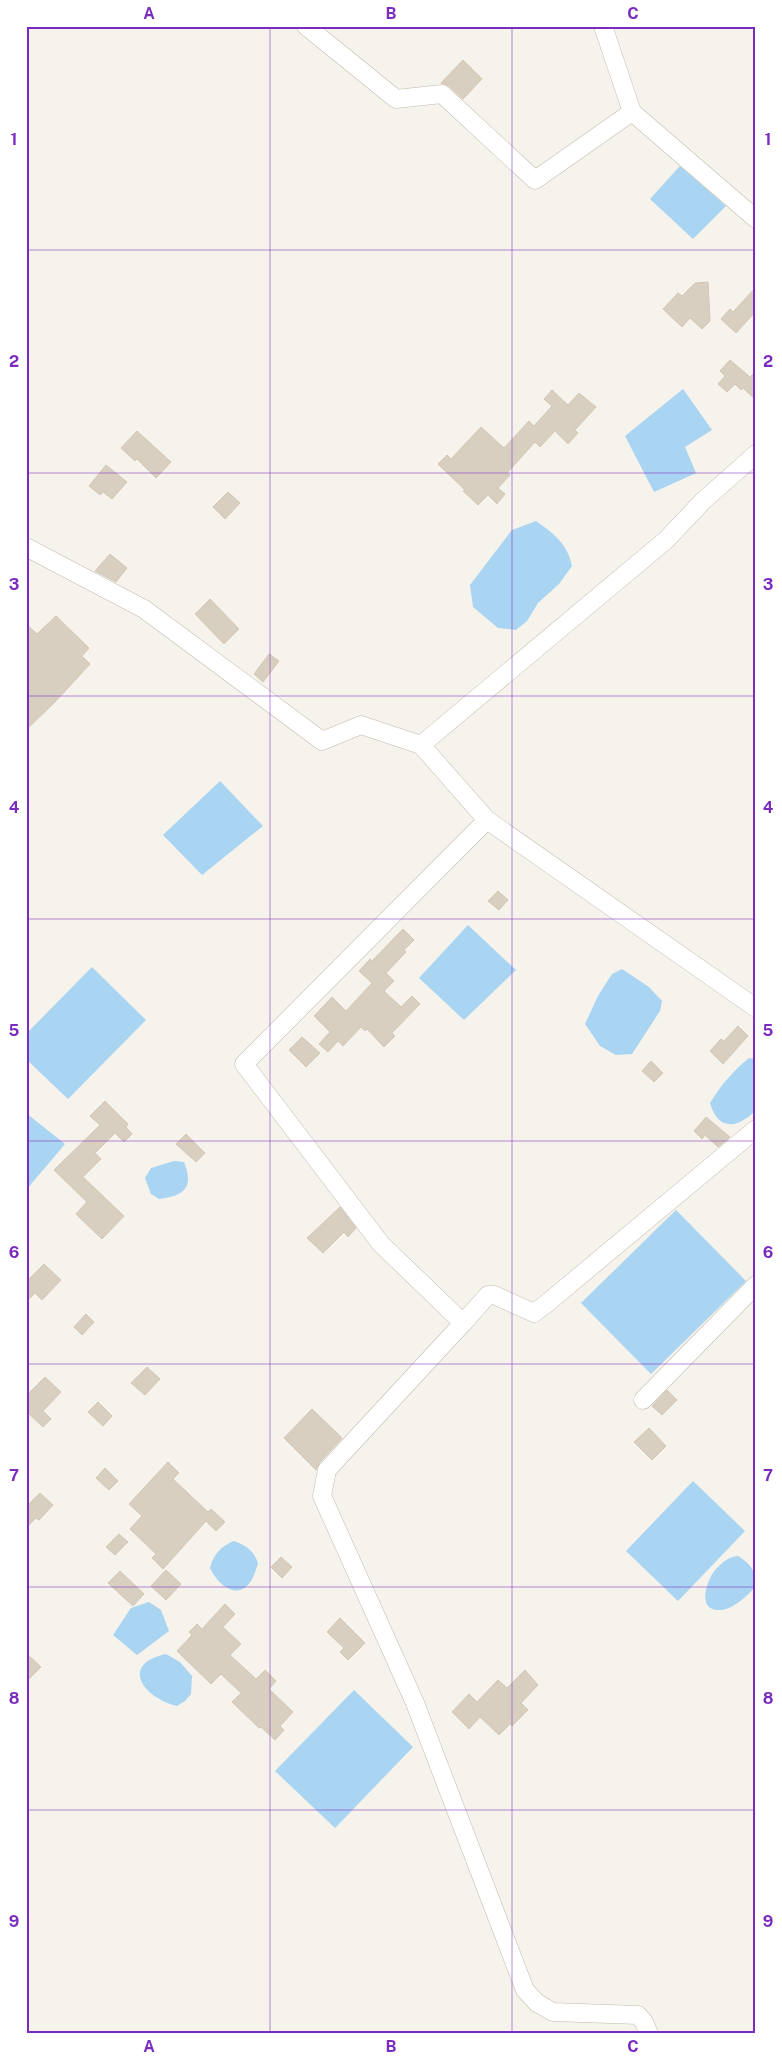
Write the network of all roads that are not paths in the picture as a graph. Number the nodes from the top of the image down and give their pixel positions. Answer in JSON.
{"nodes":[{"id":1,"x":306,"y":26,"type":"edge"},
{"id":2,"x":604,"y":26,"type":"edge"},
{"id":3,"x":632,"y":112,"type":"junction"},
{"id":4,"x":756,"y":219,"type":"edge"},
{"id":5,"x":756,"y":454,"type":"edge"},
{"id":6,"x":26,"y":547,"type":"edge"},
{"id":7,"x":421,"y":745,"type":"junction"},
{"id":8,"x":487,"y":820,"type":"junction"},
{"id":9,"x":756,"y":1008,"type":"edge"},
{"id":10,"x":756,"y":1129,"type":"edge"},
{"id":11,"x":756,"y":1285,"type":"edge"},
{"id":12,"x":463,"y":1323,"type":"junction"},
{"id":13,"x":644,"y":1400,"type":"dead end"},
{"id":14,"x":649,"y":2034,"type":"edge"}],
"edges":[{"from":1,"to":3,"type":"street"},
{"from":2,"to":3,"type":"street"},
{"from":3,"to":4,"type":"street"},
{"from":5,"to":7,"type":"street"},
{"from":6,"to":7,"type":"street"},
{"from":7,"to":8,"type":"street"},
{"from":8,"to":9,"type":"street"},
{"from":8,"to":12,"type":"street"},
{"from":10,"to":12,"type":"street"},
{"from":11,"to":13,"type":"street"},
{"from":12,"to":14,"type":"street"}]}
